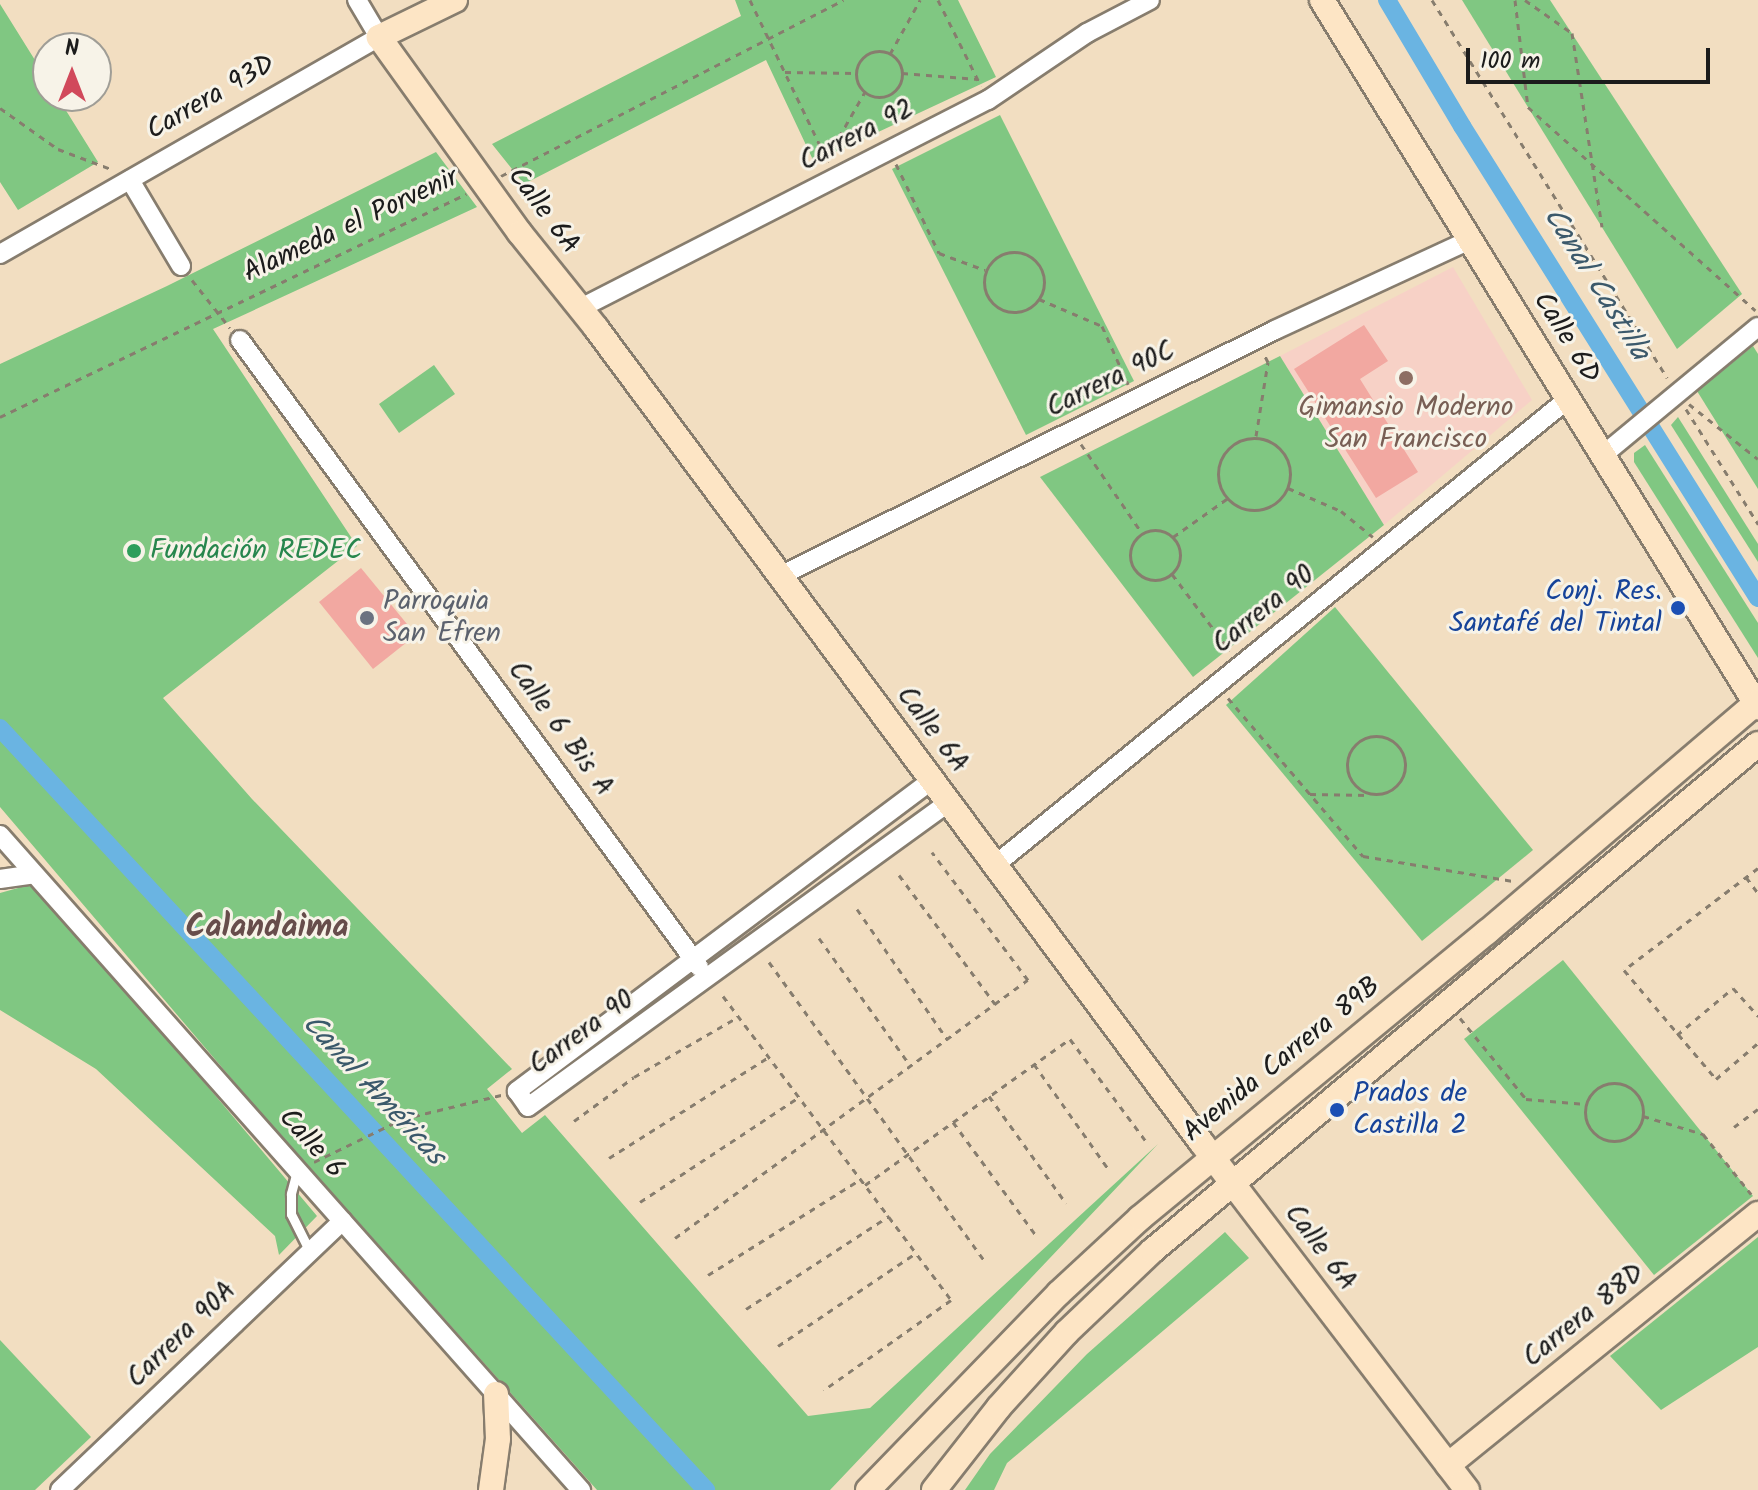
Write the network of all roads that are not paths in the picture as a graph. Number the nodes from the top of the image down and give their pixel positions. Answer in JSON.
{"nodes":[{"id":1,"x":357,"y":0,"type":"edge"},
{"id":2,"x":455,"y":0,"type":"edge"},
{"id":3,"x":1150,"y":0,"type":"edge"},
{"id":4,"x":1322,"y":0,"type":"edge"},
{"id":5,"x":379,"y":37,"type":"junction"},
{"id":6,"x":130,"y":180,"type":"junction"},
{"id":7,"x":1470,"y":240,"type":"junction"},
{"id":8,"x":0,"y":254,"type":"edge"},
{"id":9,"x":181,"y":266,"type":"dead end"},
{"id":10,"x":581,"y":308,"type":"junction"},
{"id":11,"x":1758,"y":327,"type":"edge"},
{"id":12,"x":240,"y":340,"type":"dead end"},
{"id":13,"x":1568,"y":399,"type":"junction"},
{"id":14,"x":1603,"y":455,"type":"junction"},
{"id":15,"x":780,"y":576,"type":"junction"},
{"id":16,"x":1757,"y":704,"type":"edge"},
{"id":17,"x":1758,"y":744,"type":"edge"},
{"id":18,"x":932,"y":780,"type":"junction"},
{"id":19,"x":949,"y":802,"type":"junction"},
{"id":20,"x":0,"y":835,"type":"edge"},
{"id":21,"x":995,"y":865,"type":"junction"},
{"id":22,"x":34,"y":874,"type":"junction"},
{"id":23,"x":0,"y":879,"type":"edge"},
{"id":24,"x":693,"y":959,"type":"junction"},
{"id":25,"x":707,"y":977,"type":"junction"},
{"id":26,"x":1212,"y":1156,"type":"junction"},
{"id":27,"x":297,"y":1171,"type":"junction"},
{"id":28,"x":1232,"y":1183,"type":"junction"},
{"id":29,"x":1758,"y":1214,"type":"edge"},
{"id":30,"x":342,"y":1221,"type":"junction"},
{"id":31,"x":310,"y":1252,"type":"junction"},
{"id":32,"x":496,"y":1394,"type":"junction"},
{"id":33,"x":1448,"y":1465,"type":"junction"},
{"id":34,"x":60,"y":1490,"type":"edge"},
{"id":35,"x":491,"y":1490,"type":"edge"},
{"id":36,"x":581,"y":1490,"type":"edge"},
{"id":37,"x":868,"y":1490,"type":"edge"},
{"id":38,"x":934,"y":1490,"type":"edge"},
{"id":39,"x":1467,"y":1490,"type":"edge"}],
"edges":[{"from":1,"to":5,"type":"street","name":"Calle 6A"},
{"from":2,"to":5,"type":"street","name":"Carrera 93D"},
{"from":3,"to":10,"type":"street","name":"Carrera 92"},
{"from":4,"to":7,"type":"street","name":"Calle 6D"},
{"from":5,"to":6,"type":"street","name":"Carrera 93D"},
{"from":5,"to":10,"type":"street","name":"Calle 6A"},
{"from":6,"to":8,"type":"street","name":"Carrera 93D"},
{"from":6,"to":9,"type":"street"},
{"from":7,"to":13,"type":"street","name":"Calle 6D"},
{"from":7,"to":15,"type":"street","name":"Carrera 90C"},
{"from":10,"to":15,"type":"street","name":"Calle 6A"},
{"from":11,"to":14,"type":"street"},
{"from":12,"to":24,"type":"street","name":"Calle 6 Bis A"},
{"from":13,"to":14,"type":"street","name":"Calle 6D"},
{"from":13,"to":21,"type":"street","name":"Carrera 90"},
{"from":14,"to":16,"type":"street","name":"Calle 6D"},
{"from":15,"to":18,"type":"street","name":"Calle 6A"},
{"from":16,"to":26,"type":"street","name":"Avenida Carrera 89B"},
{"from":17,"to":28,"type":"street"},
{"from":18,"to":19,"type":"street","name":"Calle 6A"},
{"from":18,"to":24,"type":"street","name":"Carrera 90"},
{"from":19,"to":21,"type":"street","name":"Calle 6A"},
{"from":19,"to":25,"type":"street","name":"Carrera 90"},
{"from":20,"to":22,"type":"street","name":"Calle 6"},
{"from":21,"to":26,"type":"street","name":"Calle 6A"},
{"from":22,"to":23,"type":"street"},
{"from":22,"to":27,"type":"street","name":"Calle 6"},
{"from":24,"to":25,"type":"street","name":"Calle 6 Bis A"},
{"from":24,"to":25,"type":"street","name":"Carrera 90"},
{"from":26,"to":28,"type":"street","name":"Calle 6A"},
{"from":26,"to":37,"type":"street","name":"Avenida Carrera 89B"},
{"from":27,"to":30,"type":"street","name":"Calle 6"},
{"from":27,"to":31,"type":"lane"},
{"from":28,"to":33,"type":"street","name":"Calle 6A"},
{"from":28,"to":38,"type":"street"},
{"from":29,"to":33,"type":"street","name":"Carrera 88D"},
{"from":30,"to":31,"type":"street","name":"Carrera 90A"},
{"from":30,"to":32,"type":"street","name":"Calle 6"},
{"from":31,"to":34,"type":"street","name":"Carrera 90A"},
{"from":32,"to":35,"type":"street"},
{"from":32,"to":36,"type":"street","name":"Calle 6"},
{"from":33,"to":39,"type":"street","name":"Calle 6A"}]}
